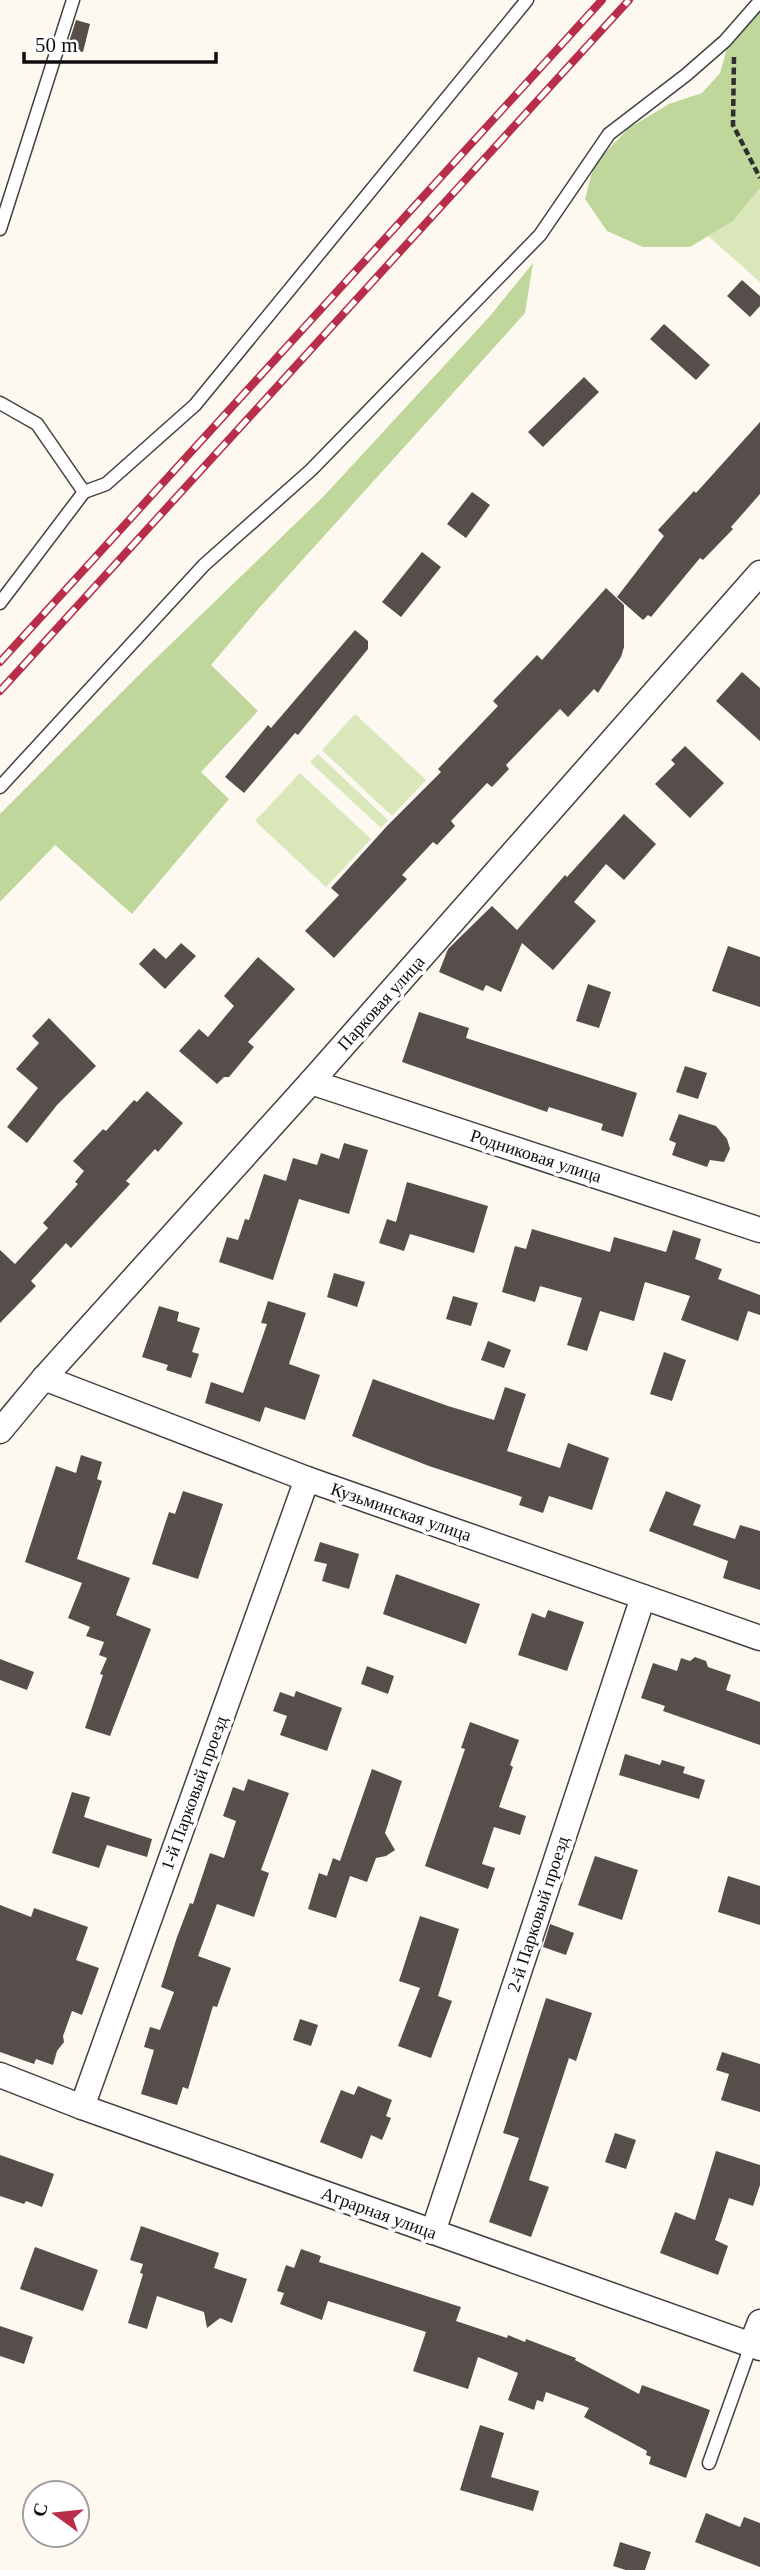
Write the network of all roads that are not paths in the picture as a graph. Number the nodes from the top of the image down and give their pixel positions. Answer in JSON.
{"nodes":[{"id":1,"x":73,"y":0,"type":"edge"},
{"id":2,"x":527,"y":0,"type":"edge"},
{"id":3,"x":760,"y":1,"type":"edge"},
{"id":4,"x":0,"y":229,"type":"edge"},
{"id":5,"x":0,"y":403,"type":"edge"},
{"id":6,"x":83,"y":492,"type":"junction"},
{"id":7,"x":760,"y":573,"type":"edge"},
{"id":8,"x":0,"y":603,"type":"edge"},
{"id":9,"x":0,"y":787,"type":"edge"},
{"id":10,"x":311,"y":1082,"type":"junction"},
{"id":11,"x":760,"y":1230,"type":"edge"},
{"id":12,"x":44,"y":1378,"type":"junction"},
{"id":13,"x":0,"y":1431,"type":"edge"},
{"id":14,"x":307,"y":1479,"type":"junction"},
{"id":15,"x":643,"y":1597,"type":"junction"},
{"id":16,"x":760,"y":1638,"type":"edge"},
{"id":17,"x":0,"y":2075,"type":"edge"},
{"id":18,"x":82,"y":2107,"type":"junction"},
{"id":19,"x":433,"y":2232,"type":"junction"},
{"id":20,"x":757,"y":2338,"type":"edge"},
{"id":21,"x":709,"y":2463,"type":"dead end"}],
"edges":[{"from":1,"to":4,"type":"lane"},
{"from":2,"to":6,"type":"lane"},
{"from":3,"to":9,"type":"lane"},
{"from":5,"to":6,"type":"lane"},
{"from":6,"to":8,"type":"lane"},
{"from":7,"to":10,"type":"street","name":"Парковая улица"},
{"from":10,"to":11,"type":"street","name":"Родниковая улица"},
{"from":10,"to":12,"type":"street","name":"Парковая улица"},
{"from":12,"to":13,"type":"street","name":"Парковая улица"},
{"from":12,"to":14,"type":"street","name":"Кузьминская улица"},
{"from":14,"to":15,"type":"street","name":"Кузьминская улица"},
{"from":14,"to":18,"type":"street","name":"1-й Парковый проезд"},
{"from":15,"to":16,"type":"street","name":"Кузьминская улица"},
{"from":15,"to":19,"type":"street","name":"2-й Парковый проезд"},
{"from":17,"to":18,"type":"street","name":"Аграрная улица"},
{"from":18,"to":19,"type":"street","name":"Аграрная улица"},
{"from":19,"to":20,"type":"street","name":"Аграрная улица"},
{"from":20,"to":21,"type":"lane"}]}
